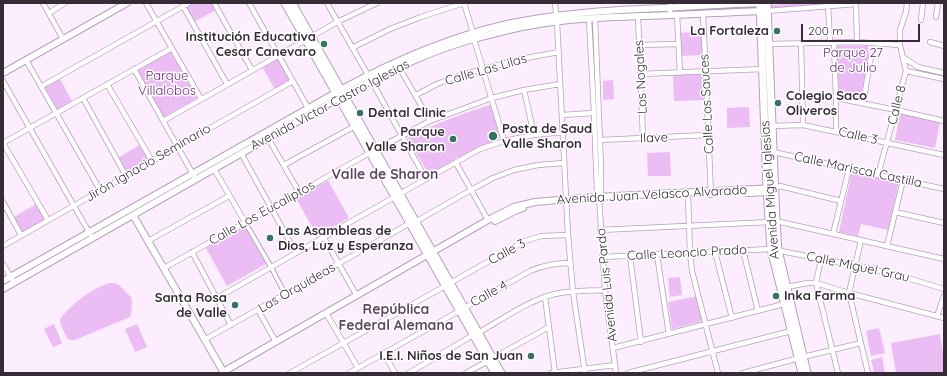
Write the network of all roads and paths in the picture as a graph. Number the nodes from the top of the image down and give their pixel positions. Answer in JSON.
{"nodes":[{"id":1,"x":43,"y":3,"type":"edge"},
{"id":2,"x":65,"y":3,"type":"edge"},
{"id":3,"x":126,"y":3,"type":"edge"},
{"id":4,"x":146,"y":3,"type":"edge"},
{"id":5,"x":189,"y":3,"type":"edge"},
{"id":6,"x":214,"y":3,"type":"edge"},
{"id":7,"x":249,"y":3,"type":"edge"},
{"id":8,"x":285,"y":3,"type":"edge"},
{"id":9,"x":292,"y":3,"type":"edge"},
{"id":10,"x":327,"y":3,"type":"edge"},
{"id":11,"x":377,"y":3,"type":"edge"},
{"id":12,"x":464,"y":3,"type":"edge"},
{"id":13,"x":554,"y":3,"type":"edge"},
{"id":14,"x":772,"y":3,"type":"edge"},
{"id":15,"x":907,"y":3,"type":"edge"},
{"id":16,"x":923,"y":3,"type":"edge"},
{"id":17,"x":938,"y":3,"type":"edge"},
{"id":18,"x":856,"y":4,"type":"edge"},
{"id":19,"x":366,"y":5,"type":"edge"},
{"id":20,"x":670,"y":5,"type":"edge"},
{"id":21,"x":828,"y":5,"type":"edge"},
{"id":22,"x":183,"y":6,"type":"junction"},
{"id":23,"x":764,"y":6,"type":"edge"},
{"id":24,"x":49,"y":13,"type":"junction"},
{"id":25,"x":703,"y":14,"type":"junction"},
{"id":26,"x":673,"y":15,"type":"junction"},
{"id":27,"x":638,"y":16,"type":"junction"},
{"id":28,"x":936,"y":17,"type":"dead end"},
{"id":29,"x":557,"y":19,"type":"junction"},
{"id":30,"x":592,"y":19,"type":"junction"},
{"id":31,"x":921,"y":20,"type":"dead end"},
{"id":32,"x":157,"y":21,"type":"junction"},
{"id":33,"x":337,"y":22,"type":"junction"},
{"id":34,"x":473,"y":36,"type":"junction"},
{"id":35,"x":308,"y":38,"type":"junction"},
{"id":36,"x":63,"y":39,"type":"junction"},
{"id":37,"x":857,"y":42,"type":"junction"},
{"id":38,"x":930,"y":42,"type":"dead end"},
{"id":39,"x":801,"y":43,"type":"junction"},
{"id":40,"x":832,"y":43,"type":"junction"},
{"id":41,"x":678,"y":44,"type":"junction"},
{"id":42,"x":768,"y":44,"type":"junction"},
{"id":43,"x":900,"y":44,"type":"junction"},
{"id":44,"x":639,"y":45,"type":"junction"},
{"id":45,"x":944,"y":46,"type":"edge"},
{"id":46,"x":172,"y":48,"type":"junction"},
{"id":47,"x":352,"y":48,"type":"junction"},
{"id":48,"x":558,"y":52,"type":"junction"},
{"id":49,"x":279,"y":55,"type":"junction"},
{"id":50,"x":871,"y":57,"type":"dead end"},
{"id":51,"x":904,"y":58,"type":"junction"},
{"id":52,"x":26,"y":60,"type":"junction"},
{"id":53,"x":399,"y":67,"type":"junction"},
{"id":54,"x":134,"y":69,"type":"junction"},
{"id":55,"x":763,"y":69,"type":"junction"},
{"id":56,"x":252,"y":70,"type":"junction"},
{"id":57,"x":483,"y":70,"type":"junction"},
{"id":58,"x":705,"y":71,"type":"junction"},
{"id":59,"x":906,"y":71,"type":"junction"},
{"id":60,"x":680,"y":72,"type":"junction"},
{"id":61,"x":3,"y":73,"type":"edge"},
{"id":62,"x":944,"y":73,"type":"edge"},
{"id":63,"x":640,"y":74,"type":"junction"},
{"id":64,"x":370,"y":78,"type":"junction"},
{"id":65,"x":944,"y":79,"type":"edge"},
{"id":66,"x":3,"y":81,"type":"edge"},
{"id":67,"x":293,"y":81,"type":"junction"},
{"id":68,"x":107,"y":84,"type":"junction"},
{"id":69,"x":227,"y":84,"type":"junction"},
{"id":70,"x":560,"y":84,"type":"junction"},
{"id":71,"x":42,"y":86,"type":"junction"},
{"id":72,"x":524,"y":90,"type":"junction"},
{"id":73,"x":340,"y":94,"type":"junction"},
{"id":74,"x":416,"y":95,"type":"junction"},
{"id":75,"x":83,"y":98,"type":"junction"},
{"id":76,"x":492,"y":98,"type":"junction"},
{"id":77,"x":836,"y":98,"type":"junction"},
{"id":78,"x":201,"y":99,"type":"junction"},
{"id":79,"x":863,"y":103,"type":"junction"},
{"id":80,"x":308,"y":108,"type":"junction"},
{"id":81,"x":896,"y":110,"type":"junction"},
{"id":82,"x":57,"y":113,"type":"junction"},
{"id":83,"x":594,"y":113,"type":"junction"},
{"id":84,"x":562,"y":115,"type":"junction"},
{"id":85,"x":163,"y":121,"type":"junction"},
{"id":86,"x":430,"y":121,"type":"junction"},
{"id":87,"x":944,"y":121,"type":"edge"},
{"id":88,"x":803,"y":125,"type":"junction"},
{"id":89,"x":355,"y":126,"type":"junction"},
{"id":90,"x":772,"y":126,"type":"junction"},
{"id":91,"x":30,"y":128,"type":"junction"},
{"id":92,"x":836,"y":131,"type":"junction"},
{"id":93,"x":563,"y":132,"type":"junction"},
{"id":94,"x":402,"y":135,"type":"junction"},
{"id":95,"x":534,"y":135,"type":"junction"},
{"id":96,"x":708,"y":136,"type":"junction"},
{"id":97,"x":268,"y":138,"type":"junction"},
{"id":98,"x":643,"y":138,"type":"junction"},
{"id":99,"x":600,"y":140,"type":"junction"},
{"id":100,"x":504,"y":141,"type":"junction"},
{"id":101,"x":3,"y":143,"type":"edge"},
{"id":102,"x":887,"y":143,"type":"junction"},
{"id":103,"x":178,"y":146,"type":"junction"},
{"id":104,"x":372,"y":151,"type":"junction"},
{"id":105,"x":773,"y":152,"type":"junction"},
{"id":106,"x":241,"y":154,"type":"junction"},
{"id":107,"x":944,"y":155,"type":"edge"},
{"id":108,"x":152,"y":161,"type":"junction"},
{"id":109,"x":456,"y":163,"type":"junction"},
{"id":110,"x":564,"y":163,"type":"junction"},
{"id":111,"x":284,"y":165,"type":"junction"},
{"id":112,"x":214,"y":169,"type":"junction"},
{"id":113,"x":849,"y":169,"type":"junction"},
{"id":114,"x":878,"y":175,"type":"junction"},
{"id":115,"x":126,"y":176,"type":"junction"},
{"id":116,"x":195,"y":176,"type":"junction"},
{"id":117,"x":426,"y":179,"type":"junction"},
{"id":118,"x":903,"y":180,"type":"junction"},
{"id":119,"x":770,"y":189,"type":"junction"},
{"id":120,"x":944,"y":189,"type":"edge"},
{"id":121,"x":100,"y":190,"type":"junction"},
{"id":122,"x":471,"y":190,"type":"junction"},
{"id":123,"x":299,"y":192,"type":"junction"},
{"id":124,"x":711,"y":193,"type":"junction"},
{"id":125,"x":229,"y":196,"type":"junction"},
{"id":126,"x":398,"y":196,"type":"junction"},
{"id":127,"x":688,"y":196,"type":"junction"},
{"id":128,"x":599,"y":198,"type":"junction"},
{"id":129,"x":566,"y":201,"type":"junction"},
{"id":130,"x":841,"y":201,"type":"junction"},
{"id":131,"x":3,"y":202,"type":"edge"},
{"id":132,"x":74,"y":206,"type":"junction"},
{"id":133,"x":271,"y":208,"type":"junction"},
{"id":134,"x":895,"y":212,"type":"junction"},
{"id":135,"x":133,"y":215,"type":"junction"},
{"id":136,"x":48,"y":220,"type":"junction"},
{"id":137,"x":488,"y":220,"type":"junction"},
{"id":138,"x":773,"y":221,"type":"junction"},
{"id":139,"x":245,"y":222,"type":"junction"},
{"id":140,"x":413,"y":222,"type":"junction"},
{"id":141,"x":944,"y":223,"type":"edge"},
{"id":142,"x":689,"y":226,"type":"junction"},
{"id":143,"x":600,"y":230,"type":"junction"},
{"id":144,"x":833,"y":234,"type":"junction"},
{"id":145,"x":21,"y":235,"type":"junction"},
{"id":146,"x":90,"y":235,"type":"junction"},
{"id":147,"x":568,"y":235,"type":"junction"},
{"id":148,"x":324,"y":238,"type":"junction"},
{"id":149,"x":861,"y":240,"type":"junction"},
{"id":150,"x":148,"y":241,"type":"junction"},
{"id":151,"x":3,"y":246,"type":"edge"},
{"id":152,"x":887,"y":246,"type":"junction"},
{"id":153,"x":743,"y":250,"type":"junction"},
{"id":154,"x":775,"y":250,"type":"junction"},
{"id":155,"x":192,"y":252,"type":"junction"},
{"id":156,"x":715,"y":252,"type":"junction"},
{"id":157,"x":296,"y":253,"type":"junction"},
{"id":158,"x":690,"y":253,"type":"junction"},
{"id":159,"x":431,"y":255,"type":"junction"},
{"id":160,"x":657,"y":255,"type":"junction"},
{"id":161,"x":630,"y":256,"type":"junction"},
{"id":162,"x":602,"y":257,"type":"junction"},
{"id":163,"x":821,"y":259,"type":"junction"},
{"id":164,"x":944,"y":259,"type":"edge"},
{"id":165,"x":570,"y":263,"type":"junction"},
{"id":166,"x":3,"y":264,"type":"edge"},
{"id":167,"x":339,"y":264,"type":"junction"},
{"id":168,"x":855,"y":265,"type":"junction"},
{"id":169,"x":271,"y":267,"type":"junction"},
{"id":170,"x":164,"y":268,"type":"junction"},
{"id":171,"x":10,"y":277,"type":"junction"},
{"id":172,"x":3,"y":281,"type":"edge"},
{"id":173,"x":14,"y":283,"type":"junction"},
{"id":174,"x":816,"y":283,"type":"junction"},
{"id":175,"x":448,"y":284,"type":"junction"},
{"id":176,"x":787,"y":287,"type":"junction"},
{"id":177,"x":944,"y":288,"type":"edge"},
{"id":178,"x":3,"y":289,"type":"edge"},
{"id":179,"x":605,"y":290,"type":"junction"},
{"id":180,"x":573,"y":292,"type":"junction"},
{"id":181,"x":849,"y":293,"type":"junction"},
{"id":182,"x":286,"y":294,"type":"junction"},
{"id":183,"x":356,"y":296,"type":"junction"},
{"id":184,"x":944,"y":296,"type":"edge"},
{"id":185,"x":545,"y":297,"type":"junction"},
{"id":186,"x":217,"y":298,"type":"junction"},
{"id":187,"x":784,"y":304,"type":"junction"},
{"id":188,"x":462,"y":309,"type":"junction"},
{"id":189,"x":258,"y":310,"type":"junction"},
{"id":190,"x":758,"y":311,"type":"junction"},
{"id":191,"x":327,"y":314,"type":"junction"},
{"id":192,"x":937,"y":316,"type":"junction"},
{"id":193,"x":732,"y":318,"type":"junction"},
{"id":194,"x":944,"y":318,"type":"edge"},
{"id":195,"x":705,"y":324,"type":"junction"},
{"id":196,"x":232,"y":325,"type":"junction"},
{"id":197,"x":549,"y":327,"type":"junction"},
{"id":198,"x":791,"y":331,"type":"junction"},
{"id":199,"x":476,"y":334,"type":"junction"},
{"id":200,"x":669,"y":334,"type":"junction"},
{"id":201,"x":204,"y":340,"type":"junction"},
{"id":202,"x":276,"y":342,"type":"junction"},
{"id":203,"x":641,"y":342,"type":"junction"},
{"id":204,"x":344,"y":343,"type":"junction"},
{"id":205,"x":861,"y":343,"type":"junction"},
{"id":206,"x":613,"y":348,"type":"junction"},
{"id":207,"x":833,"y":350,"type":"junction"},
{"id":208,"x":712,"y":351,"type":"junction"},
{"id":209,"x":384,"y":354,"type":"junction"},
{"id":210,"x":801,"y":358,"type":"junction"},
{"id":211,"x":490,"y":359,"type":"junction"},
{"id":212,"x":615,"y":365,"type":"junction"},
{"id":213,"x":358,"y":368,"type":"junction"},
{"id":214,"x":585,"y":371,"type":"edge"},
{"id":215,"x":225,"y":373,"type":"edge"},
{"id":216,"x":290,"y":373,"type":"edge"},
{"id":217,"x":349,"y":373,"type":"edge"},
{"id":218,"x":395,"y":373,"type":"edge"},
{"id":219,"x":408,"y":373,"type":"edge"},
{"id":220,"x":466,"y":373,"type":"edge"},
{"id":221,"x":495,"y":373,"type":"edge"},
{"id":222,"x":501,"y":373,"type":"edge"},
{"id":223,"x":551,"y":373,"type":"edge"},
{"id":224,"x":555,"y":373,"type":"edge"},
{"id":225,"x":616,"y":373,"type":"edge"},
{"id":226,"x":628,"y":373,"type":"edge"},
{"id":227,"x":718,"y":373,"type":"edge"},
{"id":228,"x":743,"y":373,"type":"edge"},
{"id":229,"x":802,"y":373,"type":"edge"},
{"id":230,"x":807,"y":373,"type":"edge"},
{"id":231,"x":838,"y":373,"type":"edge"},
{"id":232,"x":868,"y":373,"type":"edge"}],
"edges":[{"from":1,"to":24,"type":"street"},
{"from":2,"to":24,"type":"street"},
{"from":3,"to":36,"type":"street"},
{"from":4,"to":32,"type":"street"},
{"from":5,"to":22,"type":"street"},
{"from":6,"to":56,"type":"street"},
{"from":7,"to":49,"type":"street"},
{"from":8,"to":35,"type":"main road"},
{"from":9,"to":35,"type":"main road"},
{"from":10,"to":33,"type":"street"},
{"from":11,"to":19,"type":"street"},
{"from":12,"to":34,"type":"street"},
{"from":12,"to":47,"type":"street"},
{"from":13,"to":29,"type":"street"},
{"from":14,"to":23,"type":"street","name":"Avenida Victor Castro Iglesias"},
{"from":15,"to":43,"type":"street"},
{"from":16,"to":31,"type":"street"},
{"from":17,"to":28,"type":"street"},
{"from":18,"to":21,"type":"street","name":"Avenida Victor Castro Iglesias"},
{"from":18,"to":37,"type":"street"},
{"from":19,"to":33,"type":"street"},
{"from":20,"to":23,"type":"street","name":"Avenida Victor Castro Iglesias"},
{"from":20,"to":26,"type":"street"},
{"from":20,"to":29,"type":"street","name":"Avenida Victor Castro Iglesias"},
{"from":21,"to":23,"type":"street","name":"Avenida Victor Castro Iglesias"},
{"from":21,"to":40,"type":"street"},
{"from":22,"to":32,"type":"street"},
{"from":22,"to":69,"type":"street"},
{"from":23,"to":25,"type":"street","name":"Avenida Victor Castro Iglesias"},
{"from":23,"to":42,"type":"main road","name":"Avenida Miguel Iglesias"},
{"from":23,"to":55,"type":"main road","name":"Avenida Miguel Iglesias"},
{"from":24,"to":36,"type":"street"},
{"from":25,"to":26,"type":"street","name":"Avenida Victor Castro Iglesias"},
{"from":25,"to":58,"type":"street","name":"Calle Los Sauces"},
{"from":26,"to":27,"type":"street","name":"Avenida Victor Castro Iglesias"},
{"from":26,"to":41,"type":"street"},
{"from":27,"to":30,"type":"street","name":"Avenida Victor Castro Iglesias"},
{"from":27,"to":44,"type":"street","name":"Los Nogales"},
{"from":29,"to":30,"type":"street","name":"Avenida Victor Castro Iglesias"},
{"from":29,"to":34,"type":"street","name":"Avenida Victor Castro Iglesias"},
{"from":29,"to":48,"type":"street"},
{"from":30,"to":83,"type":"street","name":"Avenida Luis Pardo"},
{"from":30,"to":99,"type":"street","name":"Avenida Luis Pardo"},
{"from":32,"to":46,"type":"street"},
{"from":32,"to":71,"type":"street"},
{"from":33,"to":35,"type":"street"},
{"from":33,"to":47,"type":"street"},
{"from":34,"to":53,"type":"street","name":"Avenida Victor Castro Iglesias"},
{"from":34,"to":57,"type":"street"},
{"from":34,"to":64,"type":"street","name":"Avenida Victor Castro Iglesias"},
{"from":35,"to":49,"type":"street"},
{"from":35,"to":73,"type":"main road"},
{"from":36,"to":52,"type":"street"},
{"from":37,"to":40,"type":"street"},
{"from":37,"to":43,"type":"street"},
{"from":38,"to":45,"type":"street"},
{"from":39,"to":40,"type":"street"},
{"from":39,"to":42,"type":"street"},
{"from":39,"to":88,"type":"street"},
{"from":40,"to":77,"type":"street"},
{"from":41,"to":44,"type":"street"},
{"from":41,"to":60,"type":"street"},
{"from":42,"to":90,"type":"main road","name":"Avenida Miguel Iglesias"},
{"from":43,"to":51,"type":"street","name":"Calle 8"},
{"from":44,"to":63,"type":"street","name":"Los Nogales"},
{"from":46,"to":54,"type":"street"},
{"from":46,"to":78,"type":"street"},
{"from":47,"to":64,"type":"street"},
{"from":48,"to":57,"type":"street","name":"Calle Las Lilas"},
{"from":48,"to":70,"type":"street"},
{"from":49,"to":56,"type":"street"},
{"from":49,"to":67,"type":"street"},
{"from":50,"to":79,"type":"street"},
{"from":51,"to":59,"type":"street","name":"Calle 8"},
{"from":51,"to":62,"type":"street"},
{"from":52,"to":61,"type":"street"},
{"from":52,"to":71,"type":"street"},
{"from":53,"to":64,"type":"street","name":"Avenida Victor Castro Iglesias"},
{"from":53,"to":74,"type":"street"},
{"from":54,"to":68,"type":"street"},
{"from":54,"to":85,"type":"street"},
{"from":55,"to":58,"type":"street"},
{"from":55,"to":119,"type":"main road","name":"Avenida Miguel Iglesias"},
{"from":56,"to":69,"type":"street"},
{"from":57,"to":74,"type":"street","name":"Calle Las Lilas"},
{"from":57,"to":76,"type":"street"},
{"from":58,"to":60,"type":"street"},
{"from":58,"to":96,"type":"street","name":"Calle Los Sauces"},
{"from":59,"to":65,"type":"street"},
{"from":59,"to":81,"type":"street","name":"Calle 8"},
{"from":60,"to":63,"type":"street"},
{"from":63,"to":98,"type":"street","name":"Los Nogales"},
{"from":64,"to":73,"type":"street","name":"Avenida Victor Castro Iglesias"},
{"from":64,"to":94,"type":"street"},
{"from":66,"to":91,"type":"street"},
{"from":67,"to":80,"type":"street"},
{"from":67,"to":103,"type":"street","name":"Jirón Ignacio Seminario"},
{"from":68,"to":75,"type":"street"},
{"from":68,"to":108,"type":"street"},
{"from":69,"to":78,"type":"street"},
{"from":70,"to":72,"type":"street","name":"Calle Los Eucaliptos"},
{"from":70,"to":84,"type":"street"},
{"from":71,"to":82,"type":"street"},
{"from":72,"to":76,"type":"street","name":"Calle Los Eucaliptos"},
{"from":72,"to":95,"type":"street"},
{"from":73,"to":80,"type":"street","name":"Avenida Victor Castro Iglesias"},
{"from":73,"to":89,"type":"main road"},
{"from":73,"to":97,"type":"street","name":"Avenida Victor Castro Iglesias"},
{"from":73,"to":104,"type":"main road"},
{"from":74,"to":86,"type":"street"},
{"from":75,"to":82,"type":"street"},
{"from":75,"to":115,"type":"street"},
{"from":76,"to":86,"type":"street","name":"Calle Los Eucaliptos"},
{"from":76,"to":100,"type":"street"},
{"from":77,"to":79,"type":"street"},
{"from":77,"to":92,"type":"street"},
{"from":78,"to":85,"type":"street"},
{"from":79,"to":81,"type":"street"},
{"from":80,"to":116,"type":"street","name":"Avenida Victor Castro Iglesias"},
{"from":81,"to":87,"type":"street"},
{"from":81,"to":102,"type":"street","name":"Calle 8"},
{"from":82,"to":91,"type":"street"},
{"from":82,"to":121,"type":"street"},
{"from":83,"to":84,"type":"street"},
{"from":83,"to":128,"type":"street","name":"Avenida Luis Pardo"},
{"from":84,"to":93,"type":"street"},
{"from":85,"to":103,"type":"street"},
{"from":86,"to":94,"type":"street","name":"Calle Los Eucaliptos"},
{"from":88,"to":90,"type":"street","name":"Calle 3"},
{"from":88,"to":92,"type":"street","name":"Calle 3"},
{"from":89,"to":104,"type":"main road"},
{"from":89,"to":111,"type":"street"},
{"from":90,"to":105,"type":"main road","name":"Avenida Miguel Iglesias"},
{"from":91,"to":101,"type":"street"},
{"from":91,"to":132,"type":"street"},
{"from":92,"to":102,"type":"street","name":"Calle 3"},
{"from":93,"to":95,"type":"street"},
{"from":93,"to":110,"type":"street"},
{"from":94,"to":104,"type":"street","name":"Calle Los Eucaliptos"},
{"from":94,"to":117,"type":"street"},
{"from":95,"to":100,"type":"street"},
{"from":96,"to":98,"type":"street","name":"Ilave"},
{"from":96,"to":124,"type":"street","name":"Calle Los Sauces"},
{"from":97,"to":106,"type":"street","name":"Avenida Victor Castro Iglesias"},
{"from":97,"to":111,"type":"street"},
{"from":98,"to":99,"type":"street","name":"Ilave"},
{"from":99,"to":128,"type":"street","name":"Avenida Luis Pardo"},
{"from":100,"to":109,"type":"street"},
{"from":101,"to":136,"type":"street"},
{"from":102,"to":107,"type":"street","name":"Calle 3"},
{"from":102,"to":114,"type":"street","name":"Calle 8"},
{"from":103,"to":108,"type":"street","name":"Jirón Ignacio Seminario"},
{"from":103,"to":116,"type":"street"},
{"from":104,"to":123,"type":"street","name":"Calle Los Eucaliptos"},
{"from":104,"to":126,"type":"main road"},
{"from":105,"to":113,"type":"street","name":"Calle Mariscal Castilla"},
{"from":105,"to":119,"type":"main road","name":"Avenida Miguel Iglesias"},
{"from":106,"to":112,"type":"street","name":"Avenida Victor Castro Iglesias"},
{"from":106,"to":133,"type":"street"},
{"from":108,"to":115,"type":"street","name":"Jirón Ignacio Seminario"},
{"from":109,"to":117,"type":"street"},
{"from":109,"to":122,"type":"street"},
{"from":110,"to":122,"type":"street","name":"Las Orquídeas"},
{"from":110,"to":129,"type":"street"},
{"from":111,"to":123,"type":"street"},
{"from":112,"to":116,"type":"street","name":"Avenida Victor Castro Iglesias"},
{"from":112,"to":125,"type":"street"},
{"from":113,"to":114,"type":"street","name":"Calle Mariscal Castilla"},
{"from":113,"to":130,"type":"street"},
{"from":114,"to":118,"type":"street","name":"Calle Mariscal Castilla"},
{"from":115,"to":121,"type":"street","name":"Jirón Ignacio Seminario"},
{"from":116,"to":135,"type":"street","name":"Avenida Victor Castro Iglesias"},
{"from":116,"to":146,"type":"street","name":"Avenida Victor Castro Iglesias"},
{"from":117,"to":126,"type":"street"},
{"from":118,"to":120,"type":"street","name":"Calle Mariscal Castilla"},
{"from":118,"to":134,"type":"street"},
{"from":119,"to":124,"type":"street","name":"Avenida Juan Velasco Alvarado"},
{"from":119,"to":130,"type":"street"},
{"from":119,"to":138,"type":"main road","name":"Avenida Miguel Iglesias"},
{"from":121,"to":132,"type":"street","name":"Jirón Ignacio Seminario"},
{"from":122,"to":137,"type":"street"},
{"from":122,"to":140,"type":"street","name":"Las Orquídeas"},
{"from":123,"to":133,"type":"street","name":"Calle Los Eucaliptos"},
{"from":124,"to":127,"type":"street","name":"Avenida Juan Velasco Alvarado"},
{"from":124,"to":128,"type":"street","name":"Avenida Juan Velasco Alvarado"},
{"from":125,"to":139,"type":"street"},
{"from":125,"to":150,"type":"street"},
{"from":126,"to":140,"type":"main road"},
{"from":126,"to":148,"type":"street"},
{"from":127,"to":128,"type":"street","name":"Avenida Juan Velasco Alvarado"},
{"from":127,"to":142,"type":"street"},
{"from":128,"to":129,"type":"street","name":"Avenida Juan Velasco Alvarado"},
{"from":128,"to":143,"type":"street","name":"Avenida Luis Pardo"},
{"from":129,"to":137,"type":"street","name":"Avenida Juan Velasco Alvarado"},
{"from":129,"to":147,"type":"street"},
{"from":129,"to":159,"type":"street","name":"Avenida Juan Velasco Alvarado"},
{"from":130,"to":144,"type":"street"},
{"from":131,"to":145,"type":"street"},
{"from":132,"to":136,"type":"street","name":"Jirón Ignacio Seminario"},
{"from":132,"to":146,"type":"street"},
{"from":133,"to":139,"type":"street","name":"Calle Los Eucaliptos"},
{"from":133,"to":157,"type":"street"},
{"from":134,"to":141,"type":"street"},
{"from":134,"to":152,"type":"street"},
{"from":135,"to":146,"type":"street","name":"Avenida Victor Castro Iglesias"},
{"from":135,"to":150,"type":"street"},
{"from":136,"to":145,"type":"street","name":"Jirón Ignacio Seminario"},
{"from":137,"to":159,"type":"street","name":"Avenida Juan Velasco Alvarado"},
{"from":138,"to":142,"type":"street"},
{"from":138,"to":144,"type":"street"},
{"from":138,"to":154,"type":"main road","name":"Avenida Miguel Iglesias"},
{"from":139,"to":155,"type":"street","name":"Calle Los Eucaliptos"},
{"from":139,"to":169,"type":"street"},
{"from":140,"to":159,"type":"main road"},
{"from":140,"to":167,"type":"street","name":"Las Orquídeas"},
{"from":142,"to":143,"type":"street"},
{"from":142,"to":158,"type":"street"},
{"from":143,"to":162,"type":"street","name":"Avenida Luis Pardo"},
{"from":144,"to":149,"type":"street"},
{"from":145,"to":151,"type":"street","name":"Jirón Ignacio Seminario"},
{"from":146,"to":171,"type":"street","name":"Avenida Victor Castro Iglesias"},
{"from":146,"to":173,"type":"street","name":"Avenida Victor Castro Iglesias"},
{"from":147,"to":165,"type":"street"},
{"from":147,"to":175,"type":"street","name":"Calle 3"},
{"from":148,"to":157,"type":"street"},
{"from":148,"to":167,"type":"street"},
{"from":149,"to":152,"type":"street"},
{"from":149,"to":168,"type":"street"},
{"from":150,"to":170,"type":"street"},
{"from":152,"to":164,"type":"street"},
{"from":153,"to":154,"type":"street","name":"Calle Leoncio Prado"},
{"from":153,"to":156,"type":"street","name":"Calle Leoncio Prado"},
{"from":153,"to":190,"type":"street"},
{"from":154,"to":163,"type":"street","name":"Calle Miguel Grau"},
{"from":154,"to":176,"type":"main road","name":"Avenida Miguel Iglesias"},
{"from":154,"to":187,"type":"main road","name":"Avenida Miguel Iglesias"},
{"from":155,"to":170,"type":"street","name":"Calle Los Eucaliptos"},
{"from":155,"to":186,"type":"street"},
{"from":156,"to":158,"type":"street","name":"Calle Leoncio Prado"},
{"from":156,"to":193,"type":"street"},
{"from":157,"to":169,"type":"street"},
{"from":158,"to":160,"type":"street","name":"Calle Leoncio Prado"},
{"from":158,"to":195,"type":"street"},
{"from":159,"to":175,"type":"main road"},
{"from":159,"to":183,"type":"street","name":"Avenida Juan Velasco Alvarado"},
{"from":159,"to":191,"type":"street","name":"Avenida Juan Velasco Alvarado"},
{"from":160,"to":161,"type":"street","name":"Calle Leoncio Prado"},
{"from":160,"to":200,"type":"street"},
{"from":161,"to":162,"type":"street","name":"Calle Leoncio Prado"},
{"from":161,"to":203,"type":"street"},
{"from":162,"to":179,"type":"street","name":"Avenida Luis Pardo"},
{"from":163,"to":168,"type":"street","name":"Calle Miguel Grau"},
{"from":163,"to":174,"type":"street"},
{"from":165,"to":180,"type":"street"},
{"from":165,"to":188,"type":"street","name":"Calle 4"},
{"from":166,"to":171,"type":"street"},
{"from":167,"to":182,"type":"street","name":"Las Orquídeas"},
{"from":167,"to":183,"type":"street"},
{"from":168,"to":177,"type":"street","name":"Calle Miguel Grau"},
{"from":168,"to":181,"type":"street"},
{"from":169,"to":182,"type":"street"},
{"from":169,"to":186,"type":"street"},
{"from":170,"to":201,"type":"street"},
{"from":171,"to":172,"type":"street","name":"Avenida Victor Castro Iglesias"},
{"from":171,"to":173,"type":"street"},
{"from":173,"to":178,"type":"street","name":"Avenida Victor Castro Iglesias"},
{"from":174,"to":176,"type":"street"},
{"from":174,"to":181,"type":"street"},
{"from":174,"to":207,"type":"street"},
{"from":175,"to":188,"type":"main road"},
{"from":175,"to":204,"type":"street","name":"Calle 3"},
{"from":176,"to":210,"type":"main road","name":"Avenida Miguel Iglesias"},
{"from":179,"to":180,"type":"street"},
{"from":179,"to":206,"type":"street","name":"Avenida Luis Pardo"},
{"from":180,"to":185,"type":"street"},
{"from":180,"to":214,"type":"street"},
{"from":181,"to":192,"type":"street"},
{"from":181,"to":205,"type":"street"},
{"from":182,"to":189,"type":"street","name":"Las Orquídeas"},
{"from":183,"to":191,"type":"street","name":"Avenida Juan Velasco Alvarado"},
{"from":184,"to":192,"type":"street"},
{"from":185,"to":197,"type":"street"},
{"from":185,"to":199,"type":"street"},
{"from":186,"to":196,"type":"street"},
{"from":187,"to":190,"type":"street"},
{"from":187,"to":198,"type":"main road","name":"Avenida Miguel Iglesias"},
{"from":188,"to":199,"type":"main road"},
{"from":188,"to":209,"type":"street","name":"Calle 4"},
{"from":189,"to":196,"type":"street","name":"Las Orquídeas"},
{"from":189,"to":202,"type":"street"},
{"from":190,"to":193,"type":"street"},
{"from":191,"to":202,"type":"street","name":"Avenida Juan Velasco Alvarado"},
{"from":191,"to":204,"type":"street"},
{"from":191,"to":215,"type":"street","name":"Avenida Juan Velasco Alvarado"},
{"from":192,"to":194,"type":"street"},
{"from":193,"to":195,"type":"street"},
{"from":195,"to":200,"type":"street"},
{"from":195,"to":208,"type":"street"},
{"from":196,"to":201,"type":"street","name":"Las Orquídeas"},
{"from":197,"to":211,"type":"street"},
{"from":197,"to":224,"type":"street"},
{"from":198,"to":208,"type":"street"},
{"from":198,"to":210,"type":"main road","name":"Avenida Miguel Iglesias"},
{"from":199,"to":211,"type":"main road"},
{"from":199,"to":219,"type":"street"},
{"from":200,"to":203,"type":"street"},
{"from":201,"to":215,"type":"street"},
{"from":202,"to":215,"type":"street","name":"Avenida Juan Velasco Alvarado"},
{"from":203,"to":206,"type":"street"},
{"from":204,"to":213,"type":"street"},
{"from":204,"to":216,"type":"street","name":"Calle 3"},
{"from":205,"to":207,"type":"street"},
{"from":205,"to":232,"type":"street"},
{"from":206,"to":212,"type":"street","name":"Avenida Luis Pardo"},
{"from":207,"to":210,"type":"street"},
{"from":207,"to":231,"type":"street"},
{"from":208,"to":226,"type":"street"},
{"from":208,"to":227,"type":"street"},
{"from":209,"to":213,"type":"street","name":"Calle 4"},
{"from":209,"to":218,"type":"street"},
{"from":210,"to":228,"type":"street"},
{"from":210,"to":229,"type":"main road","name":"Avenida Miguel Iglesias"},
{"from":210,"to":230,"type":"main road","name":"Avenida Miguel Iglesias"},
{"from":211,"to":220,"type":"street"},
{"from":211,"to":221,"type":"main road"},
{"from":211,"to":222,"type":"main road"},
{"from":212,"to":214,"type":"street"},
{"from":212,"to":225,"type":"street","name":"Avenida Luis Pardo"},
{"from":213,"to":217,"type":"street","name":"Calle 4"},
{"from":214,"to":224,"type":"street"},
{"from":223,"to":224,"type":"street"}]}
